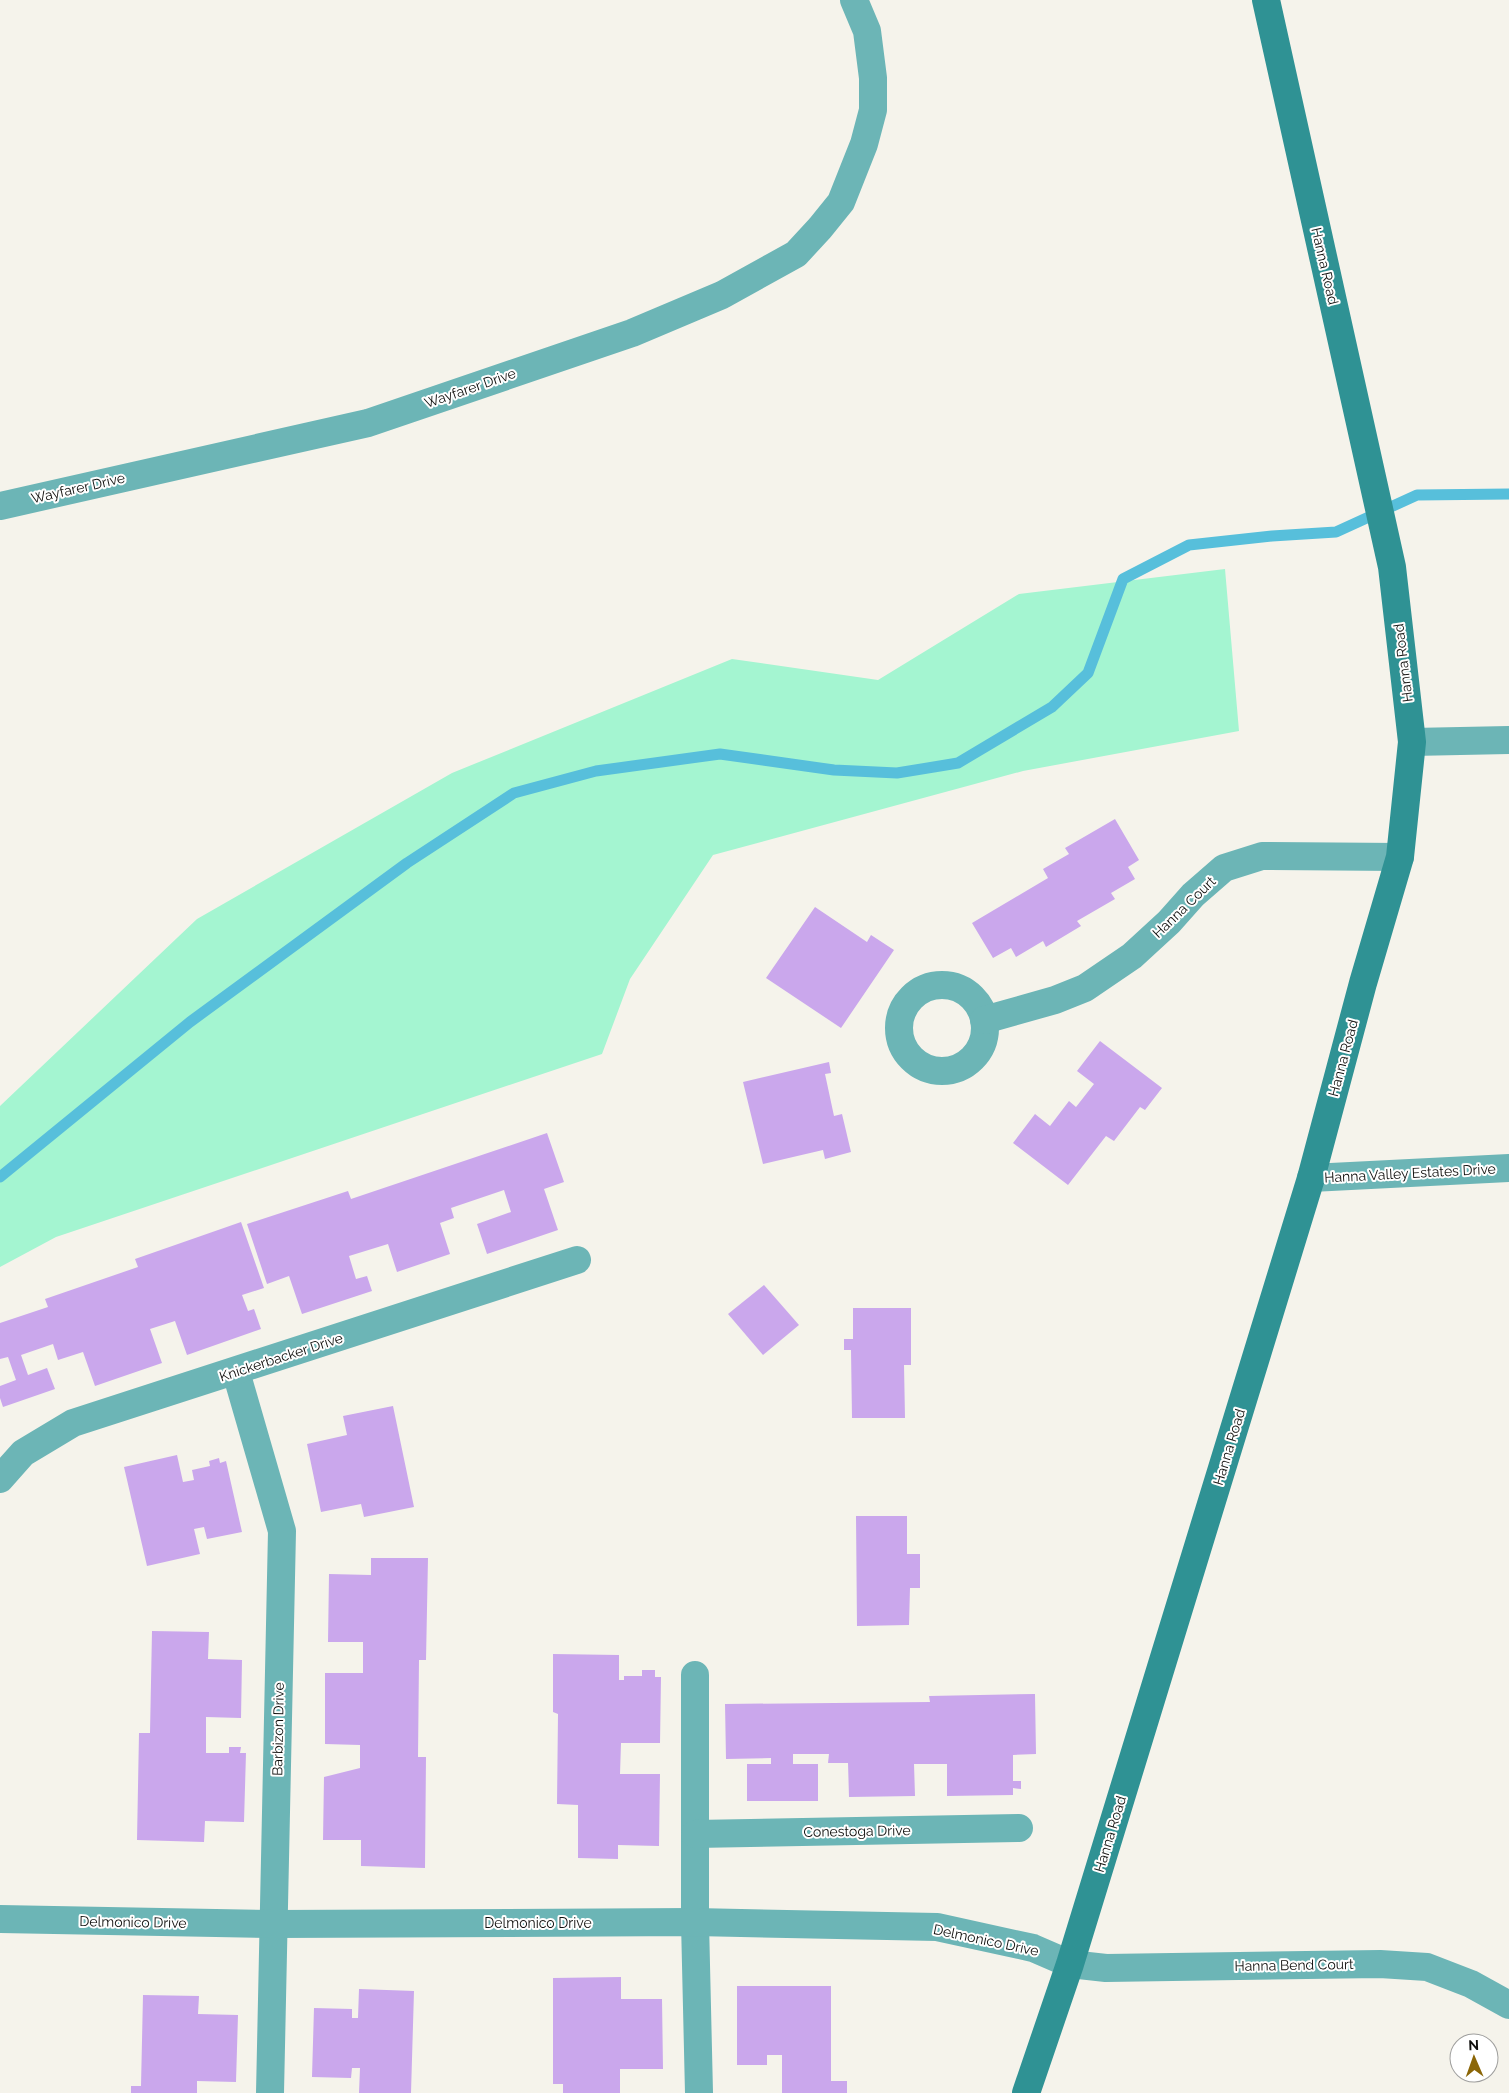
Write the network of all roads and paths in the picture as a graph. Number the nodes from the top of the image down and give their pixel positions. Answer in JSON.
{"nodes":[{"id":1,"x":854,"y":0,"type":"edge"},
{"id":2,"x":1266,"y":0,"type":"edge"},
{"id":3,"x":0,"y":506,"type":"edge"},
{"id":4,"x":1509,"y":740,"type":"edge"},
{"id":5,"x":1412,"y":742,"type":"junction"},
{"id":6,"x":1400,"y":857,"type":"junction"},
{"id":7,"x":984,"y":1020,"type":"dead end"},
{"id":8,"x":1509,"y":1168,"type":"edge"},
{"id":9,"x":1311,"y":1178,"type":"junction"},
{"id":10,"x":577,"y":1260,"type":"dead end"},
{"id":11,"x":236,"y":1372,"type":"junction"},
{"id":12,"x":0,"y":1479,"type":"edge"},
{"id":13,"x":695,"y":1675,"type":"dead end"},
{"id":14,"x":1019,"y":1828,"type":"dead end"},
{"id":15,"x":695,"y":1834,"type":"junction"},
{"id":16,"x":0,"y":1919,"type":"edge"},
{"id":17,"x":695,"y":1922,"type":"junction"},
{"id":18,"x":274,"y":1924,"type":"junction"},
{"id":19,"x":1070,"y":1964,"type":"junction"},
{"id":20,"x":1509,"y":2005,"type":"edge"},
{"id":21,"x":270,"y":2093,"type":"edge"},
{"id":22,"x":699,"y":2093,"type":"edge"},
{"id":23,"x":1026,"y":2093,"type":"edge"}],
"edges":[{"from":1,"to":3,"type":"street","name":"Wayfarer Drive"},
{"from":2,"to":5,"type":"street","name":"Hanna Road"},
{"from":4,"to":5,"type":"street"},
{"from":5,"to":6,"type":"street","name":"Hanna Road"},
{"from":6,"to":7,"type":"street","name":"Hanna Court"},
{"from":6,"to":9,"type":"street","name":"Hanna Road"},
{"from":8,"to":9,"type":"street","name":"Hanna Valley Estates Drive"},
{"from":9,"to":19,"type":"street","name":"Hanna Road"},
{"from":10,"to":11,"type":"street","name":"Knickerbacker Drive"},
{"from":11,"to":12,"type":"street","name":"Knickerbacker Drive"},
{"from":11,"to":18,"type":"street","name":"Barbizon Drive"},
{"from":13,"to":15,"type":"street"},
{"from":14,"to":15,"type":"street","name":"Conestoga Drive"},
{"from":15,"to":17,"type":"street"},
{"from":16,"to":18,"type":"street","name":"Delmonico Drive"},
{"from":17,"to":18,"type":"street","name":"Delmonico Drive"},
{"from":17,"to":19,"type":"street","name":"Delmonico Drive"},
{"from":17,"to":22,"type":"street"},
{"from":18,"to":21,"type":"street","name":"Barbizon Drive"},
{"from":19,"to":20,"type":"street","name":"Hanna Bend Court"},
{"from":19,"to":23,"type":"street","name":"Hanna Road"}]}
